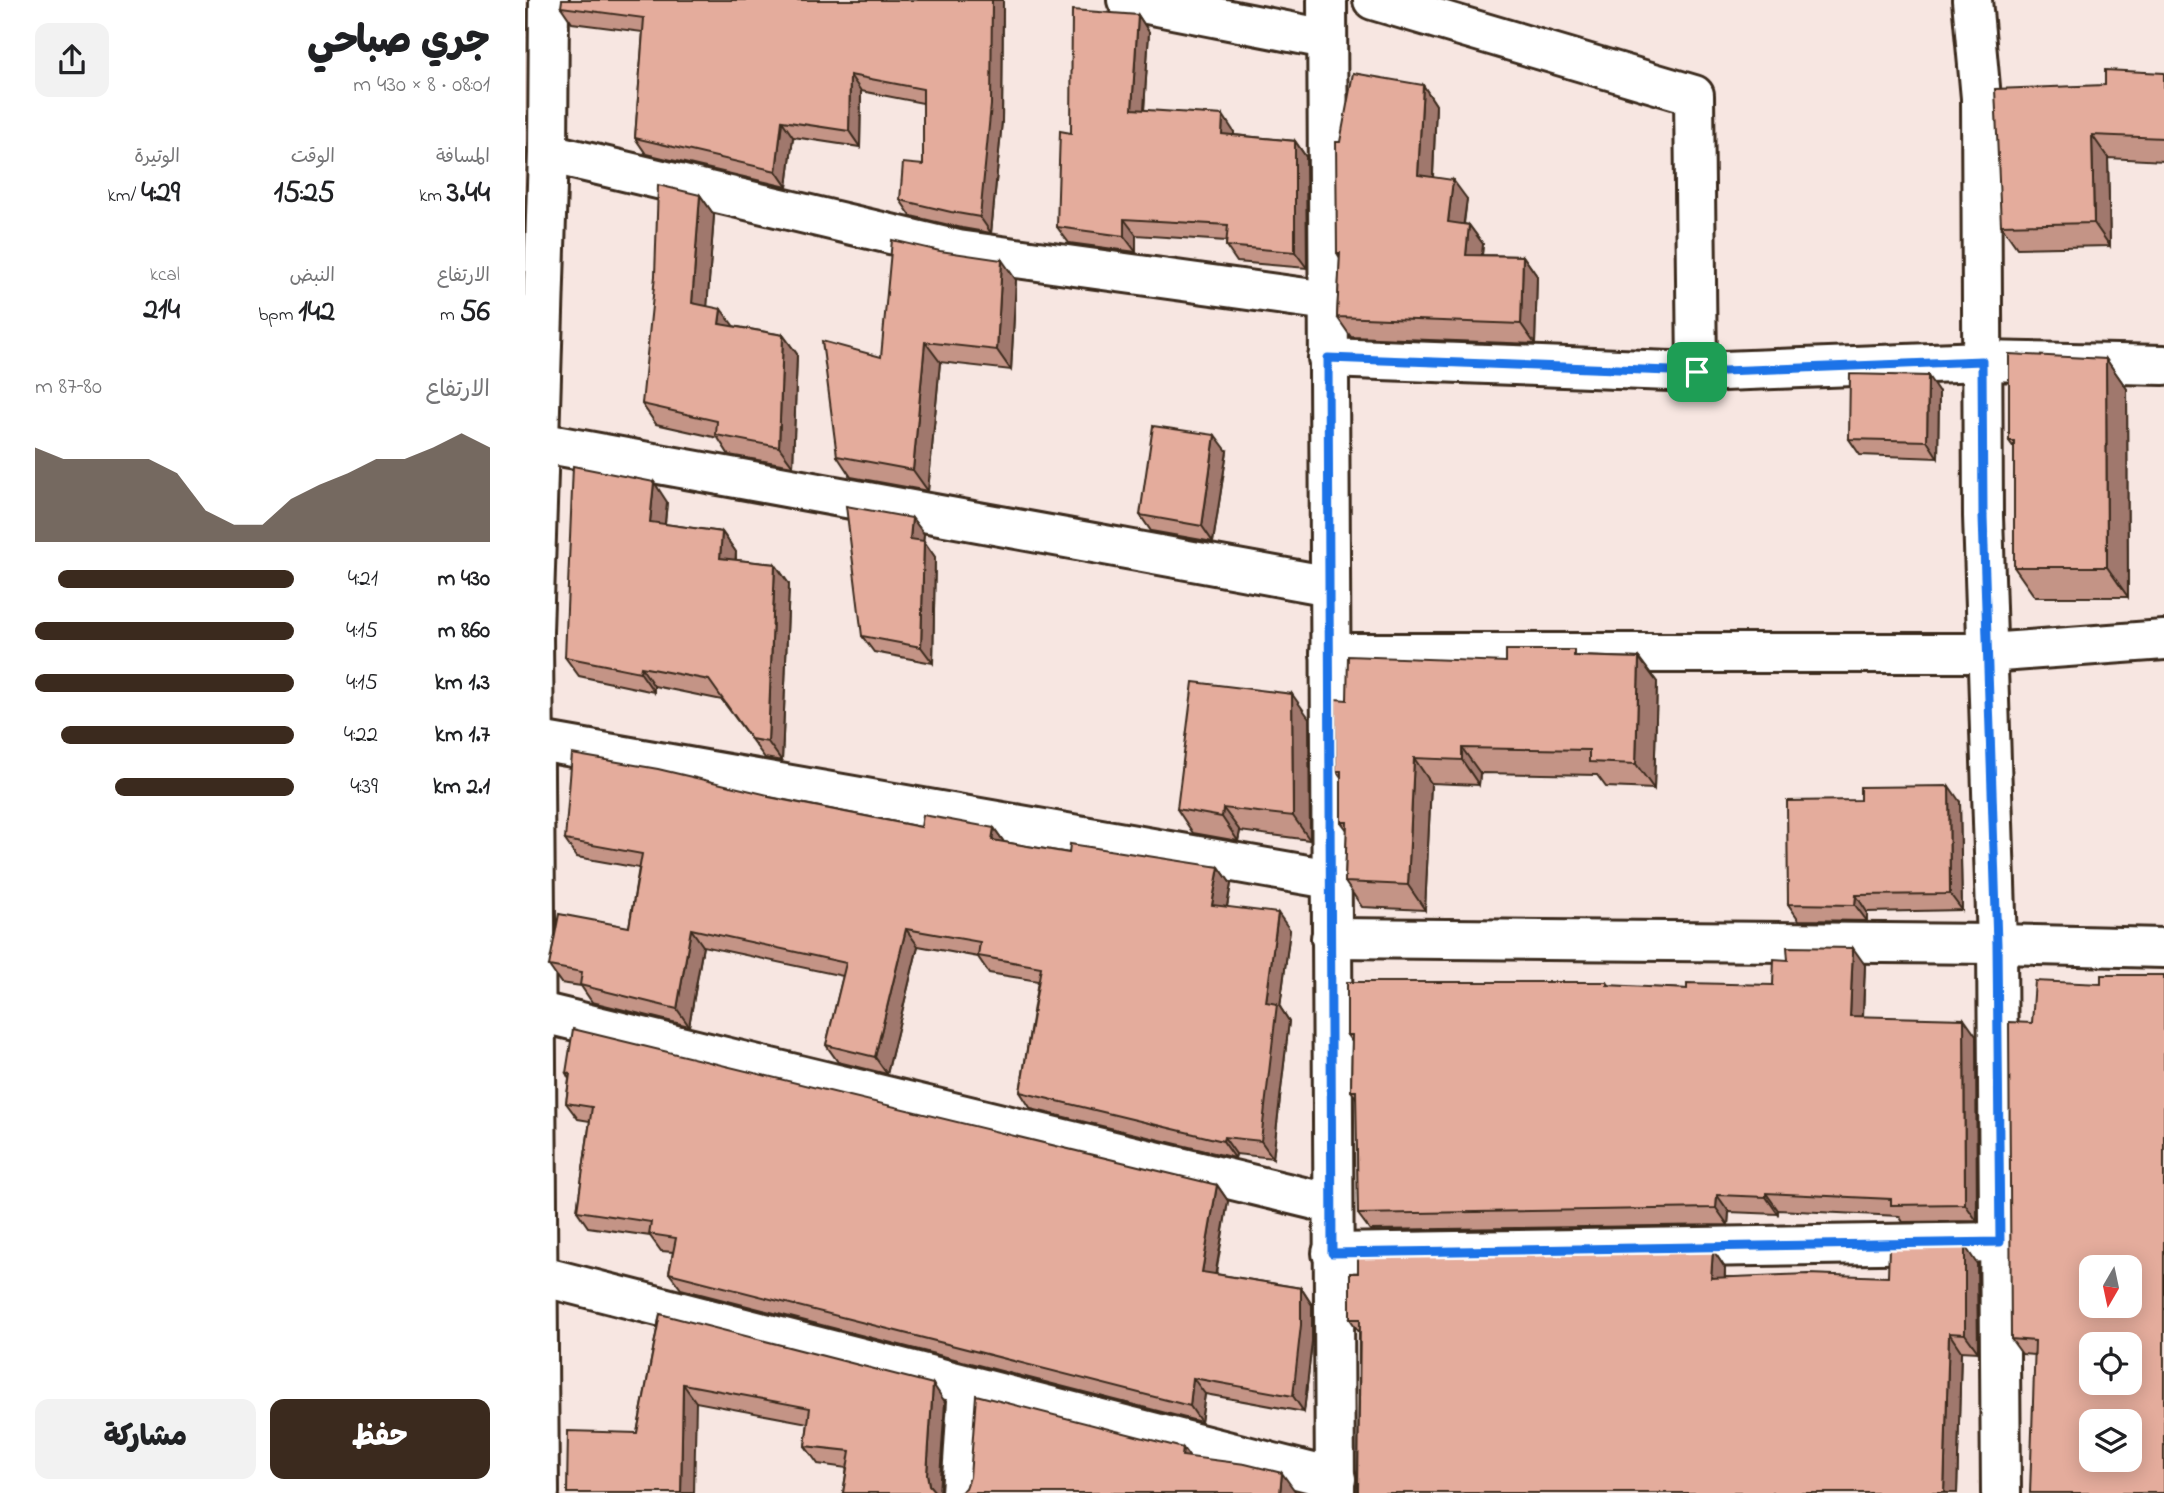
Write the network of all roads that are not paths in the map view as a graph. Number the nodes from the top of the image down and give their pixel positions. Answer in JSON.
{"nodes":[{"id":1,"x":549,"y":0,"type":"edge"},
{"id":2,"x":1127,"y":0,"type":"edge"},
{"id":3,"x":1327,"y":0,"type":"edge"},
{"id":4,"x":1373,"y":0,"type":"edge"},
{"id":5,"x":1972,"y":0,"type":"edge"},
{"id":6,"x":1327,"y":38,"type":"junction"},
{"id":7,"x":548,"y":153,"type":"junction"},
{"id":8,"x":1328,"y":302,"type":"junction"},
{"id":9,"x":1328,"y":358,"type":"junction"},
{"id":10,"x":1982,"y":361,"type":"junction"},
{"id":11,"x":2164,"y":365,"type":"edge"},
{"id":12,"x":1697,"y":372,"type":"junction"},
{"id":13,"x":532,"y":443,"type":"edge"},
{"id":14,"x":1330,"y":586,"type":"junction"},
{"id":15,"x":529,"y":632,"type":"edge"},
{"id":16,"x":2164,"y":640,"type":"edge"},
{"id":17,"x":1329,"y":653,"type":"junction"},
{"id":18,"x":1987,"y":653,"type":"junction"},
{"id":19,"x":533,"y":740,"type":"junction"},
{"id":20,"x":1330,"y":879,"type":"junction"},
{"id":21,"x":1331,"y":938,"type":"junction"},
{"id":22,"x":1997,"y":944,"type":"junction"},
{"id":23,"x":2164,"y":948,"type":"edge"},
{"id":24,"x":535,"y":1010,"type":"junction"},
{"id":25,"x":1332,"y":1205,"type":"junction"},
{"id":26,"x":2000,"y":1242,"type":"junction"},
{"id":27,"x":1332,"y":1253,"type":"junction"},
{"id":28,"x":537,"y":1275,"type":"junction"},
{"id":29,"x":968,"y":1386,"type":"junction"},
{"id":30,"x":1335,"y":1486,"type":"edge"},
{"id":31,"x":539,"y":1493,"type":"edge"},
{"id":32,"x":961,"y":1493,"type":"edge"},
{"id":33,"x":2001,"y":1493,"type":"edge"}],
"edges":[{"from":1,"to":7,"type":"street"},
{"from":2,"to":6,"type":"street"},
{"from":3,"to":6,"type":"street"},
{"from":4,"to":12,"type":"street"},
{"from":5,"to":10,"type":"street"},
{"from":6,"to":8,"type":"street"},
{"from":7,"to":8,"type":"street"},
{"from":7,"to":13,"type":"street"},
{"from":8,"to":9,"type":"street"},
{"from":9,"to":12,"type":"street"},
{"from":9,"to":14,"type":"street"},
{"from":10,"to":11,"type":"street"},
{"from":10,"to":12,"type":"street"},
{"from":10,"to":18,"type":"street"},
{"from":13,"to":14,"type":"street"},
{"from":13,"to":15,"type":"street"},
{"from":14,"to":17,"type":"street"},
{"from":15,"to":19,"type":"street"},
{"from":16,"to":18,"type":"street"},
{"from":17,"to":18,"type":"street"},
{"from":17,"to":20,"type":"street"},
{"from":18,"to":22,"type":"street"},
{"from":19,"to":20,"type":"street"},
{"from":19,"to":24,"type":"street"},
{"from":20,"to":21,"type":"street"},
{"from":21,"to":22,"type":"street"},
{"from":21,"to":25,"type":"street"},
{"from":22,"to":23,"type":"street"},
{"from":22,"to":26,"type":"street"},
{"from":24,"to":25,"type":"street"},
{"from":24,"to":28,"type":"street"},
{"from":25,"to":27,"type":"street"},
{"from":26,"to":27,"type":"street"},
{"from":26,"to":33,"type":"street"},
{"from":27,"to":30,"type":"street"},
{"from":28,"to":29,"type":"street"},
{"from":28,"to":31,"type":"street"},
{"from":29,"to":30,"type":"street"},
{"from":29,"to":32,"type":"street"}]}
